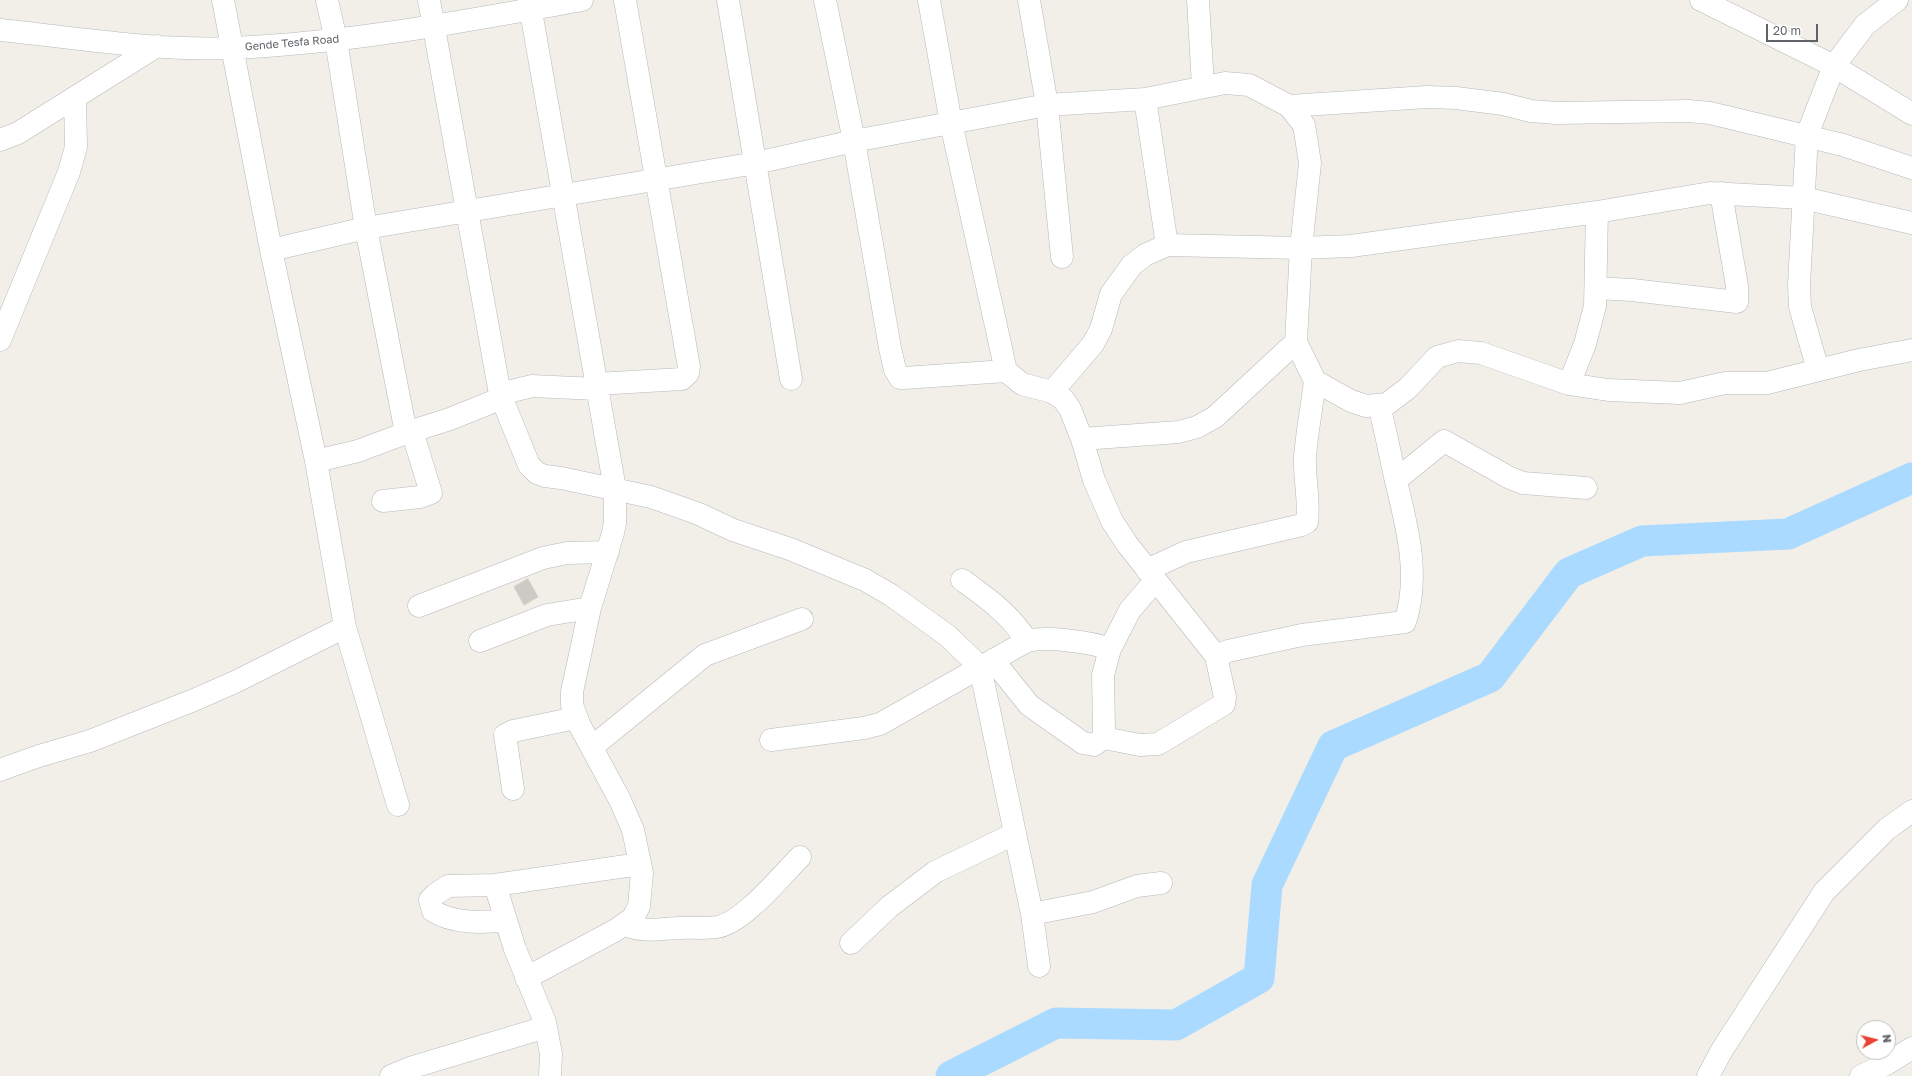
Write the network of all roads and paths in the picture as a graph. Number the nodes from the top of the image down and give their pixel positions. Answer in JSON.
{"nodes":[{"id":1,"x":223,"y":0,"type":"edge"},
{"id":2,"x":327,"y":0,"type":"edge"},
{"id":3,"x":429,"y":0,"type":"edge"},
{"id":4,"x":582,"y":0,"type":"edge"},
{"id":5,"x":625,"y":0,"type":"edge"},
{"id":6,"x":728,"y":0,"type":"edge"},
{"id":7,"x":825,"y":0,"type":"edge"},
{"id":8,"x":929,"y":0,"type":"edge"},
{"id":9,"x":1029,"y":0,"type":"edge"},
{"id":10,"x":1198,"y":0,"type":"edge"},
{"id":11,"x":1701,"y":0,"type":"edge"},
{"id":12,"x":1897,"y":0,"type":"edge"},
{"id":13,"x":530,"y":5,"type":"edge"},
{"id":14,"x":434,"y":26,"type":"junction"},
{"id":15,"x":0,"y":30,"type":"edge"},
{"id":16,"x":336,"y":40,"type":"junction"},
{"id":17,"x":157,"y":46,"type":"junction"},
{"id":18,"x":231,"y":48,"type":"junction"},
{"id":19,"x":1834,"y":66,"type":"junction"},
{"id":20,"x":1203,"y":86,"type":"junction"},
{"id":21,"x":75,"y":99,"type":"junction"},
{"id":22,"x":1145,"y":99,"type":"junction"},
{"id":23,"x":1047,"y":105,"type":"junction"},
{"id":24,"x":1289,"y":106,"type":"junction"},
{"id":25,"x":1912,"y":113,"type":"edge"},
{"id":26,"x":951,"y":123,"type":"junction"},
{"id":27,"x":1807,"y":135,"type":"junction"},
{"id":28,"x":0,"y":140,"type":"edge"},
{"id":29,"x":854,"y":141,"type":"junction"},
{"id":30,"x":756,"y":163,"type":"junction"},
{"id":31,"x":1912,"y":168,"type":"edge"},
{"id":32,"x":657,"y":180,"type":"junction"},
{"id":33,"x":1721,"y":193,"type":"junction"},
{"id":34,"x":562,"y":194,"type":"junction"},
{"id":35,"x":1803,"y":198,"type":"junction"},
{"id":36,"x":466,"y":210,"type":"junction"},
{"id":37,"x":1597,"y":212,"type":"junction"},
{"id":38,"x":1912,"y":223,"type":"edge"},
{"id":39,"x":366,"y":228,"type":"junction"},
{"id":40,"x":1167,"y":246,"type":"junction"},
{"id":41,"x":1302,"y":248,"type":"junction"},
{"id":42,"x":271,"y":250,"type":"junction"},
{"id":43,"x":1062,"y":257,"type":"dead end"},
{"id":44,"x":1596,"y":288,"type":"junction"},
{"id":45,"x":0,"y":340,"type":"edge"},
{"id":46,"x":1296,"y":342,"type":"junction"},
{"id":47,"x":1912,"y":350,"type":"edge"},
{"id":48,"x":1818,"y":370,"type":"junction"},
{"id":49,"x":1006,"y":371,"type":"junction"},
{"id":50,"x":791,"y":379,"type":"dead end"},
{"id":51,"x":1316,"y":381,"type":"junction"},
{"id":52,"x":1569,"y":384,"type":"junction"},
{"id":53,"x":596,"y":386,"type":"junction"},
{"id":54,"x":1052,"y":392,"type":"junction"},
{"id":55,"x":501,"y":396,"type":"junction"},
{"id":56,"x":1379,"y":405,"type":"junction"},
{"id":57,"x":409,"y":432,"type":"junction"},
{"id":58,"x":1082,"y":439,"type":"junction"},
{"id":59,"x":316,"y":461,"type":"junction"},
{"id":60,"x":1396,"y":480,"type":"junction"},
{"id":61,"x":1586,"y":488,"type":"dead end"},
{"id":62,"x":615,"y":489,"type":"junction"},
{"id":63,"x":383,"y":501,"type":"dead end"},
{"id":64,"x":608,"y":552,"type":"junction"},
{"id":65,"x":1151,"y":575,"type":"junction"},
{"id":66,"x":962,"y":580,"type":"dead end"},
{"id":67,"x":419,"y":606,"type":"dead end"},
{"id":68,"x":590,"y":608,"type":"junction"},
{"id":69,"x":802,"y":619,"type":"dead end"},
{"id":70,"x":344,"y":627,"type":"junction"},
{"id":71,"x":480,"y":641,"type":"dead end"},
{"id":72,"x":1026,"y":641,"type":"junction"},
{"id":73,"x":1110,"y":648,"type":"junction"},
{"id":74,"x":1216,"y":656,"type":"junction"},
{"id":75,"x":986,"y":663,"type":"junction"},
{"id":76,"x":576,"y":718,"type":"junction"},
{"id":77,"x":1106,"y":736,"type":"junction"},
{"id":78,"x":771,"y":740,"type":"dead end"},
{"id":79,"x":592,"y":748,"type":"junction"},
{"id":80,"x":0,"y":770,"type":"edge"},
{"id":81,"x":513,"y":789,"type":"dead end"},
{"id":82,"x":398,"y":805,"type":"dead end"},
{"id":83,"x":1912,"y":811,"type":"edge"},
{"id":84,"x":1014,"y":834,"type":"junction"},
{"id":85,"x":800,"y":857,"type":"dead end"},
{"id":86,"x":640,"y":864,"type":"junction"},
{"id":87,"x":1161,"y":883,"type":"dead end"},
{"id":88,"x":495,"y":885,"type":"junction"},
{"id":89,"x":1032,"y":914,"type":"junction"},
{"id":90,"x":506,"y":920,"type":"junction"},
{"id":91,"x":624,"y":924,"type":"junction"},
{"id":92,"x":851,"y":944,"type":"dead end"},
{"id":93,"x":1039,"y":966,"type":"dead end"},
{"id":94,"x":526,"y":978,"type":"junction"},
{"id":95,"x":546,"y":1027,"type":"junction"},
{"id":96,"x":1912,"y":1048,"type":"edge"},
{"id":97,"x":391,"y":1076,"type":"edge"},
{"id":98,"x":550,"y":1076,"type":"edge"},
{"id":99,"x":1708,"y":1076,"type":"edge"},
{"id":100,"x":1860,"y":1076,"type":"edge"}],
"edges":[{"from":1,"to":18,"type":"street"},
{"from":2,"to":16,"type":"street"},
{"from":3,"to":14,"type":"street"},
{"from":4,"to":13,"type":"street","name":"Gende Tesfa Road"},
{"from":5,"to":32,"type":"street"},
{"from":6,"to":30,"type":"street"},
{"from":7,"to":29,"type":"street"},
{"from":8,"to":26,"type":"street"},
{"from":9,"to":23,"type":"street"},
{"from":10,"to":20,"type":"street"},
{"from":11,"to":19,"type":"street"},
{"from":12,"to":19,"type":"street"},
{"from":13,"to":14,"type":"street","name":"Gende Tesfa Road"},
{"from":13,"to":34,"type":"street"},
{"from":14,"to":16,"type":"street","name":"Gende Tesfa Road"},
{"from":14,"to":36,"type":"street"},
{"from":15,"to":17,"type":"street","name":"Gende Tesfa Road"},
{"from":16,"to":18,"type":"street","name":"Gende Tesfa Road"},
{"from":16,"to":39,"type":"street"},
{"from":17,"to":18,"type":"street","name":"Gende Tesfa Road"},
{"from":17,"to":21,"type":"street"},
{"from":18,"to":42,"type":"street"},
{"from":19,"to":25,"type":"street"},
{"from":19,"to":27,"type":"street"},
{"from":20,"to":22,"type":"street"},
{"from":20,"to":24,"type":"street"},
{"from":21,"to":28,"type":"street"},
{"from":21,"to":45,"type":"street"},
{"from":22,"to":23,"type":"street"},
{"from":22,"to":40,"type":"street"},
{"from":23,"to":26,"type":"street"},
{"from":23,"to":43,"type":"street"},
{"from":24,"to":27,"type":"street"},
{"from":24,"to":41,"type":"street"},
{"from":26,"to":29,"type":"street"},
{"from":26,"to":49,"type":"street"},
{"from":27,"to":31,"type":"street"},
{"from":27,"to":35,"type":"street"},
{"from":29,"to":30,"type":"street"},
{"from":29,"to":49,"type":"street"},
{"from":30,"to":32,"type":"street"},
{"from":30,"to":50,"type":"street"},
{"from":32,"to":34,"type":"street"},
{"from":32,"to":53,"type":"street"},
{"from":33,"to":35,"type":"street"},
{"from":33,"to":37,"type":"street"},
{"from":33,"to":44,"type":"street"},
{"from":34,"to":36,"type":"street"},
{"from":34,"to":53,"type":"street"},
{"from":35,"to":38,"type":"street"},
{"from":35,"to":48,"type":"street"},
{"from":36,"to":39,"type":"street"},
{"from":36,"to":55,"type":"street"},
{"from":37,"to":41,"type":"street"},
{"from":37,"to":44,"type":"street"},
{"from":39,"to":42,"type":"street"},
{"from":39,"to":57,"type":"street"},
{"from":40,"to":41,"type":"street"},
{"from":40,"to":54,"type":"street"},
{"from":41,"to":46,"type":"street"},
{"from":42,"to":59,"type":"street"},
{"from":44,"to":52,"type":"street"},
{"from":46,"to":51,"type":"street"},
{"from":46,"to":58,"type":"street"},
{"from":47,"to":48,"type":"street"},
{"from":48,"to":52,"type":"street"},
{"from":49,"to":54,"type":"street"},
{"from":51,"to":56,"type":"street"},
{"from":51,"to":65,"type":"street"},
{"from":52,"to":56,"type":"street"},
{"from":53,"to":55,"type":"street"},
{"from":53,"to":62,"type":"street"},
{"from":54,"to":58,"type":"street"},
{"from":55,"to":57,"type":"street"},
{"from":55,"to":62,"type":"street"},
{"from":56,"to":60,"type":"street"},
{"from":57,"to":59,"type":"street"},
{"from":57,"to":63,"type":"street"},
{"from":58,"to":65,"type":"street"},
{"from":59,"to":70,"type":"street"},
{"from":60,"to":61,"type":"street"},
{"from":60,"to":74,"type":"street"},
{"from":62,"to":64,"type":"street"},
{"from":62,"to":75,"type":"street"},
{"from":64,"to":67,"type":"street"},
{"from":64,"to":68,"type":"street"},
{"from":65,"to":73,"type":"street"},
{"from":65,"to":74,"type":"street"},
{"from":66,"to":72,"type":"street"},
{"from":68,"to":71,"type":"street"},
{"from":68,"to":76,"type":"street"},
{"from":69,"to":79,"type":"street"},
{"from":70,"to":80,"type":"street"},
{"from":70,"to":82,"type":"street"},
{"from":72,"to":73,"type":"street"},
{"from":72,"to":75,"type":"street"},
{"from":73,"to":77,"type":"street"},
{"from":74,"to":77,"type":"street"},
{"from":75,"to":77,"type":"street"},
{"from":75,"to":78,"type":"street"},
{"from":75,"to":84,"type":"street"},
{"from":76,"to":79,"type":"street"},
{"from":76,"to":81,"type":"street"},
{"from":79,"to":86,"type":"street"},
{"from":83,"to":99,"type":"street"},
{"from":84,"to":89,"type":"street"},
{"from":84,"to":92,"type":"street"},
{"from":85,"to":91,"type":"street"},
{"from":86,"to":88,"type":"street"},
{"from":86,"to":91,"type":"street"},
{"from":87,"to":89,"type":"street"},
{"from":88,"to":90,"type":"street"},
{"from":88,"to":90,"type":"street"},
{"from":89,"to":93,"type":"street"},
{"from":90,"to":94,"type":"street"},
{"from":91,"to":94,"type":"street"},
{"from":94,"to":95,"type":"street"},
{"from":95,"to":97,"type":"street"},
{"from":95,"to":98,"type":"street"},
{"from":96,"to":100,"type":"street"}]}
